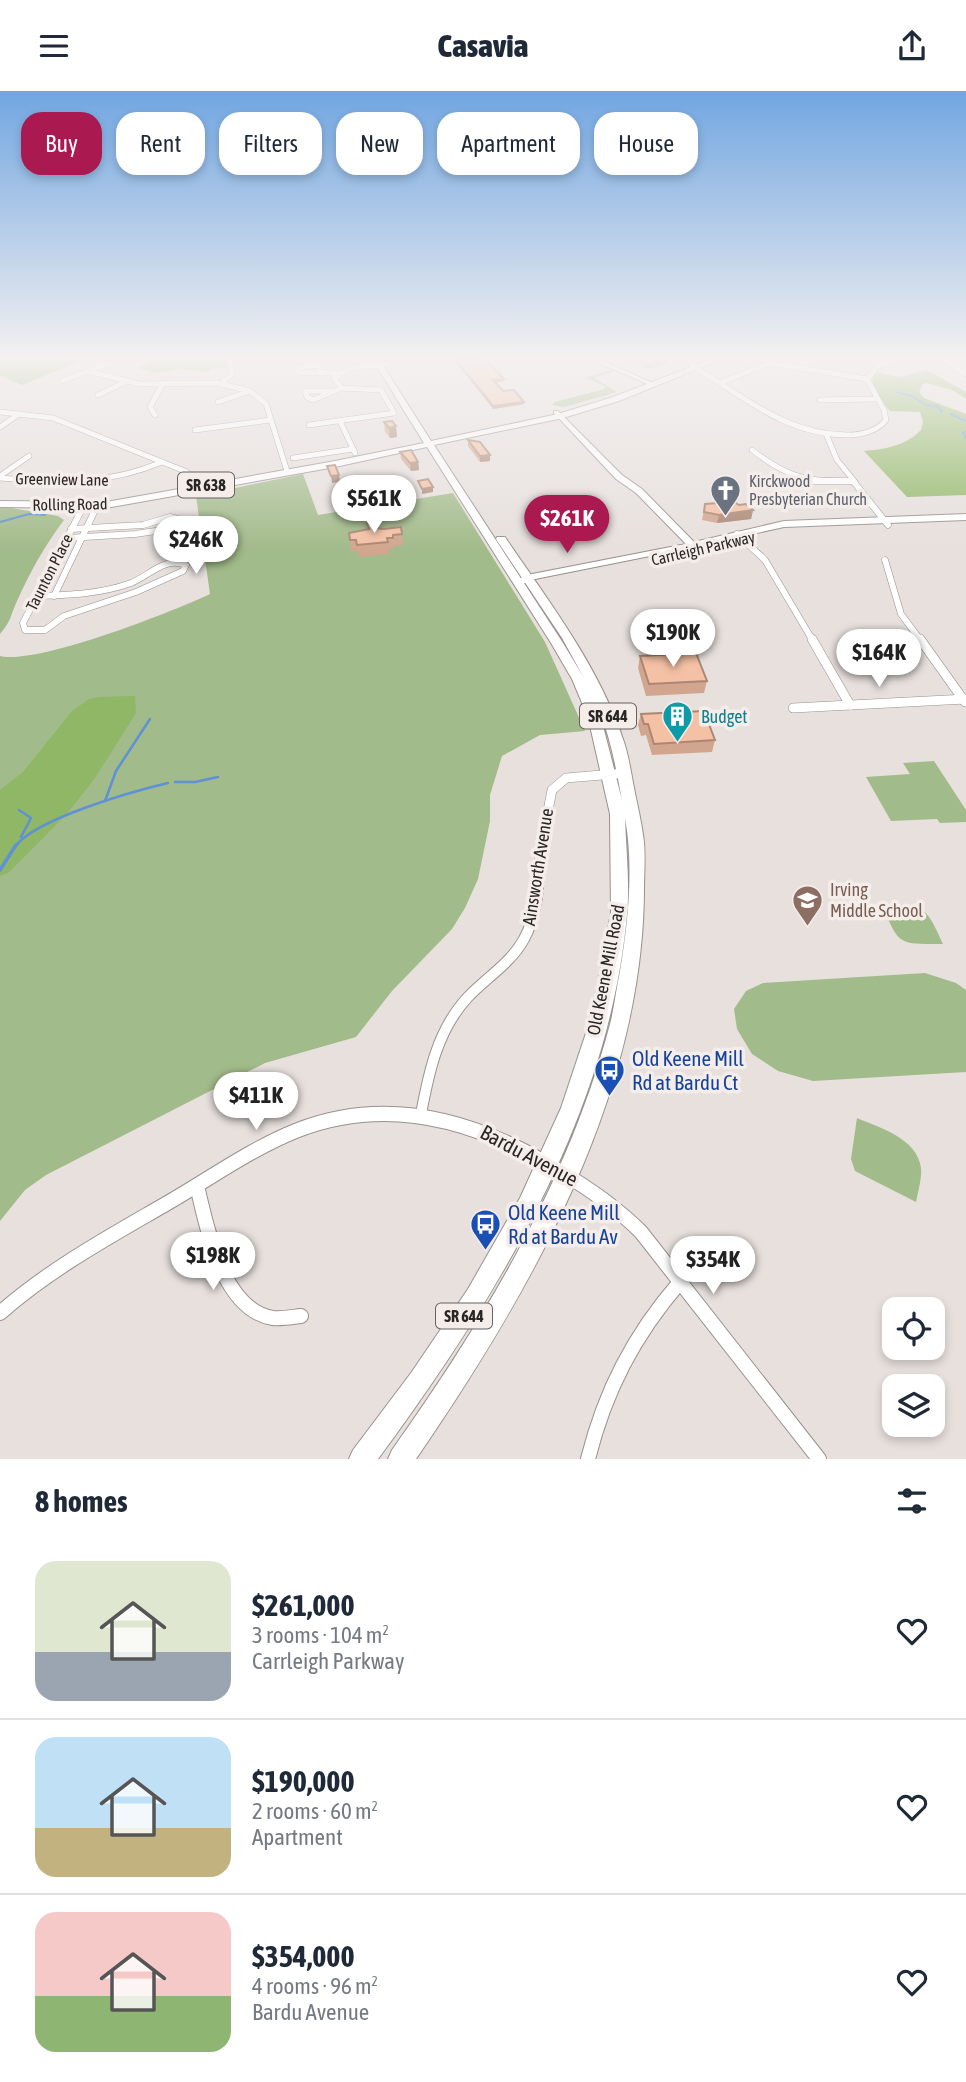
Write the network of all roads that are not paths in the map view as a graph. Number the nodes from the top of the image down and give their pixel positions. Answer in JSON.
{"nodes":[{"id":1,"x":65,"y":423,"type":"edge"},
{"id":2,"x":249,"y":423,"type":"edge"},
{"id":3,"x":272,"y":423,"type":"edge"},
{"id":4,"x":326,"y":423,"type":"edge"},
{"id":5,"x":341,"y":423,"type":"edge"},
{"id":6,"x":421,"y":423,"type":"edge"},
{"id":7,"x":517,"y":423,"type":"edge"},
{"id":8,"x":522,"y":423,"type":"edge"},
{"id":9,"x":567,"y":423,"type":"edge"},
{"id":10,"x":781,"y":423,"type":"edge"},
{"id":11,"x":883,"y":423,"type":"edge"},
{"id":12,"x":309,"y":425,"type":"dead end"},
{"id":13,"x":195,"y":430,"type":"dead end"},
{"id":14,"x":826,"y":435,"type":"junction"},
{"id":15,"x":459,"y":438,"type":"junction"},
{"id":16,"x":432,"y":441,"type":"junction"},
{"id":17,"x":752,"y":450,"type":"dead end"},
{"id":18,"x":400,"y":451,"type":"junction"},
{"id":19,"x":354,"y":452,"type":"junction"},
{"id":20,"x":29,"y":456,"type":"dead end"},
{"id":21,"x":443,"y":457,"type":"junction"},
{"id":22,"x":293,"y":458,"type":"dead end"},
{"id":23,"x":162,"y":462,"type":"junction"},
{"id":24,"x":305,"y":468,"type":"junction"},
{"id":25,"x":288,"y":471,"type":"junction"},
{"id":26,"x":0,"y":477,"type":"edge"},
{"id":27,"x":853,"y":481,"type":"junction"},
{"id":28,"x":200,"y":486,"type":"junction"},
{"id":29,"x":0,"y":504,"type":"edge"},
{"id":30,"x":97,"y":506,"type":"junction"},
{"id":31,"x":83,"y":507,"type":"junction"},
{"id":32,"x":966,"y":517,"type":"edge"},
{"id":33,"x":886,"y":522,"type":"junction"},
{"id":34,"x":966,"y":523,"type":"edge"},
{"id":35,"x":71,"y":529,"type":"junction"},
{"id":36,"x":87,"y":529,"type":"junction"},
{"id":37,"x":83,"y":537,"type":"junction"},
{"id":38,"x":740,"y":537,"type":"junction"},
{"id":39,"x":67,"y":538,"type":"junction"},
{"id":40,"x":695,"y":548,"type":"junction"},
{"id":41,"x":885,"y":560,"type":"dead end"},
{"id":42,"x":525,"y":581,"type":"junction"},
{"id":43,"x":37,"y":596,"type":"junction"},
{"id":44,"x":54,"y":596,"type":"junction"},
{"id":45,"x":965,"y":701,"type":"edge"},
{"id":46,"x":850,"y":705,"type":"junction"},
{"id":47,"x":793,"y":708,"type":"dead end"},
{"id":48,"x":619,"y":773,"type":"junction"},
{"id":49,"x":421,"y":1114,"type":"junction"},
{"id":50,"x":549,"y":1163,"type":"junction"},
{"id":51,"x":569,"y":1176,"type":"junction"},
{"id":52,"x":197,"y":1186,"type":"junction"},
{"id":53,"x":680,"y":1282,"type":"junction"},
{"id":54,"x":0,"y":1313,"type":"edge"},
{"id":55,"x":301,"y":1316,"type":"dead end"},
{"id":56,"x":362,"y":1459,"type":"edge"},
{"id":57,"x":401,"y":1459,"type":"edge"},
{"id":58,"x":587,"y":1459,"type":"edge"},
{"id":59,"x":819,"y":1459,"type":"edge"}],
"edges":[{"from":1,"to":23,"type":"street"},
{"from":2,"to":13,"type":"street"},
{"from":3,"to":25,"type":"street"},
{"from":4,"to":12,"type":"street"},
{"from":5,"to":19,"type":"street"},
{"from":6,"to":16,"type":"main road","name":"Old Keene Mill Road","number":"SR 644"},
{"from":7,"to":16,"type":"main road","name":"Rolling Road","number":"SR 638"},
{"from":8,"to":15,"type":"main road","name":"Rolling Road","number":"SR 638"},
{"from":9,"to":40,"type":"street"},
{"from":10,"to":14,"type":"street"},
{"from":11,"to":14,"type":"street"},
{"from":14,"to":27,"type":"street"},
{"from":15,"to":16,"type":"main road","name":"Rolling Road","number":"SR 638"},
{"from":15,"to":21,"type":"main road"},
{"from":16,"to":18,"type":"main road","name":"Rolling Road","number":"SR 638"},
{"from":16,"to":19,"type":"main road","name":"Rolling Road","number":"SR 638"},
{"from":16,"to":21,"type":"main road","name":"Old Keene Mill Road","number":"SR 644"},
{"from":17,"to":27,"type":"street"},
{"from":18,"to":21,"type":"main road"},
{"from":18,"to":24,"type":"main road","name":"Rolling Road","number":"SR 638"},
{"from":19,"to":22,"type":"street"},
{"from":19,"to":24,"type":"main road","name":"Rolling Road","number":"SR 638"},
{"from":20,"to":26,"type":"street"},
{"from":21,"to":42,"type":"main road","name":"Old Keene Mill Road","number":"SR 644"},
{"from":23,"to":26,"type":"street","name":"Greenview Lane"},
{"from":23,"to":28,"type":"street"},
{"from":24,"to":25,"type":"main road","name":"Rolling Road","number":"SR 638"},
{"from":25,"to":28,"type":"main road","name":"Rolling Road","number":"SR 638"},
{"from":27,"to":33,"type":"street"},
{"from":28,"to":30,"type":"main road","name":"Rolling Road","number":"SR 638"},
{"from":29,"to":31,"type":"main road","name":"Rolling Road","number":"SR 638"},
{"from":30,"to":31,"type":"main road","name":"Rolling Road","number":"SR 638"},
{"from":30,"to":36,"type":"street","name":"Taunton Place"},
{"from":31,"to":35,"type":"street","name":"Taunton Place"},
{"from":32,"to":33,"type":"street","name":"Carrleigh Parkway"},
{"from":33,"to":34,"type":"street","name":"Carrleigh Parkway"},
{"from":33,"to":38,"type":"street","name":"Carrleigh Parkway"},
{"from":35,"to":36,"type":"street"},
{"from":35,"to":39,"type":"street","name":"Taunton Place"},
{"from":36,"to":37,"type":"street","name":"Taunton Place"},
{"from":36,"to":37,"type":"street"},
{"from":37,"to":39,"type":"street"},
{"from":37,"to":44,"type":"street","name":"Taunton Place"},
{"from":38,"to":40,"type":"street","name":"Carrleigh Parkway"},
{"from":38,"to":46,"type":"street"},
{"from":39,"to":43,"type":"street","name":"Taunton Place"},
{"from":40,"to":42,"type":"street","name":"Carrleigh Parkway"},
{"from":41,"to":45,"type":"street"},
{"from":42,"to":48,"type":"main road","name":"Old Keene Mill Road","number":"SR 644"},
{"from":43,"to":44,"type":"street"},
{"from":43,"to":44,"type":"street","name":"Taunton Place"},
{"from":45,"to":46,"type":"street"},
{"from":46,"to":47,"type":"street"},
{"from":48,"to":49,"type":"street","name":"Ainsworth Avenue"},
{"from":48,"to":50,"type":"main road","name":"Old Keene Mill Road","number":"SR 644"},
{"from":48,"to":51,"type":"main road","name":"Old Keene Mill Road","number":"SR 644"},
{"from":49,"to":50,"type":"street","name":"Bardu Avenue"},
{"from":49,"to":52,"type":"street","name":"Bardu Avenue"},
{"from":50,"to":51,"type":"street","name":"Bardu Avenue"},
{"from":50,"to":56,"type":"main road","name":"Old Keene Mill Road","number":"SR 644"},
{"from":51,"to":53,"type":"street","name":"Bardu Avenue"},
{"from":51,"to":57,"type":"main road","name":"Old Keene Mill Road","number":"SR 644"},
{"from":52,"to":54,"type":"street","name":"Bardu Avenue"},
{"from":52,"to":55,"type":"street"},
{"from":53,"to":58,"type":"street"},
{"from":53,"to":59,"type":"street","name":"Bardu Avenue"}]}
